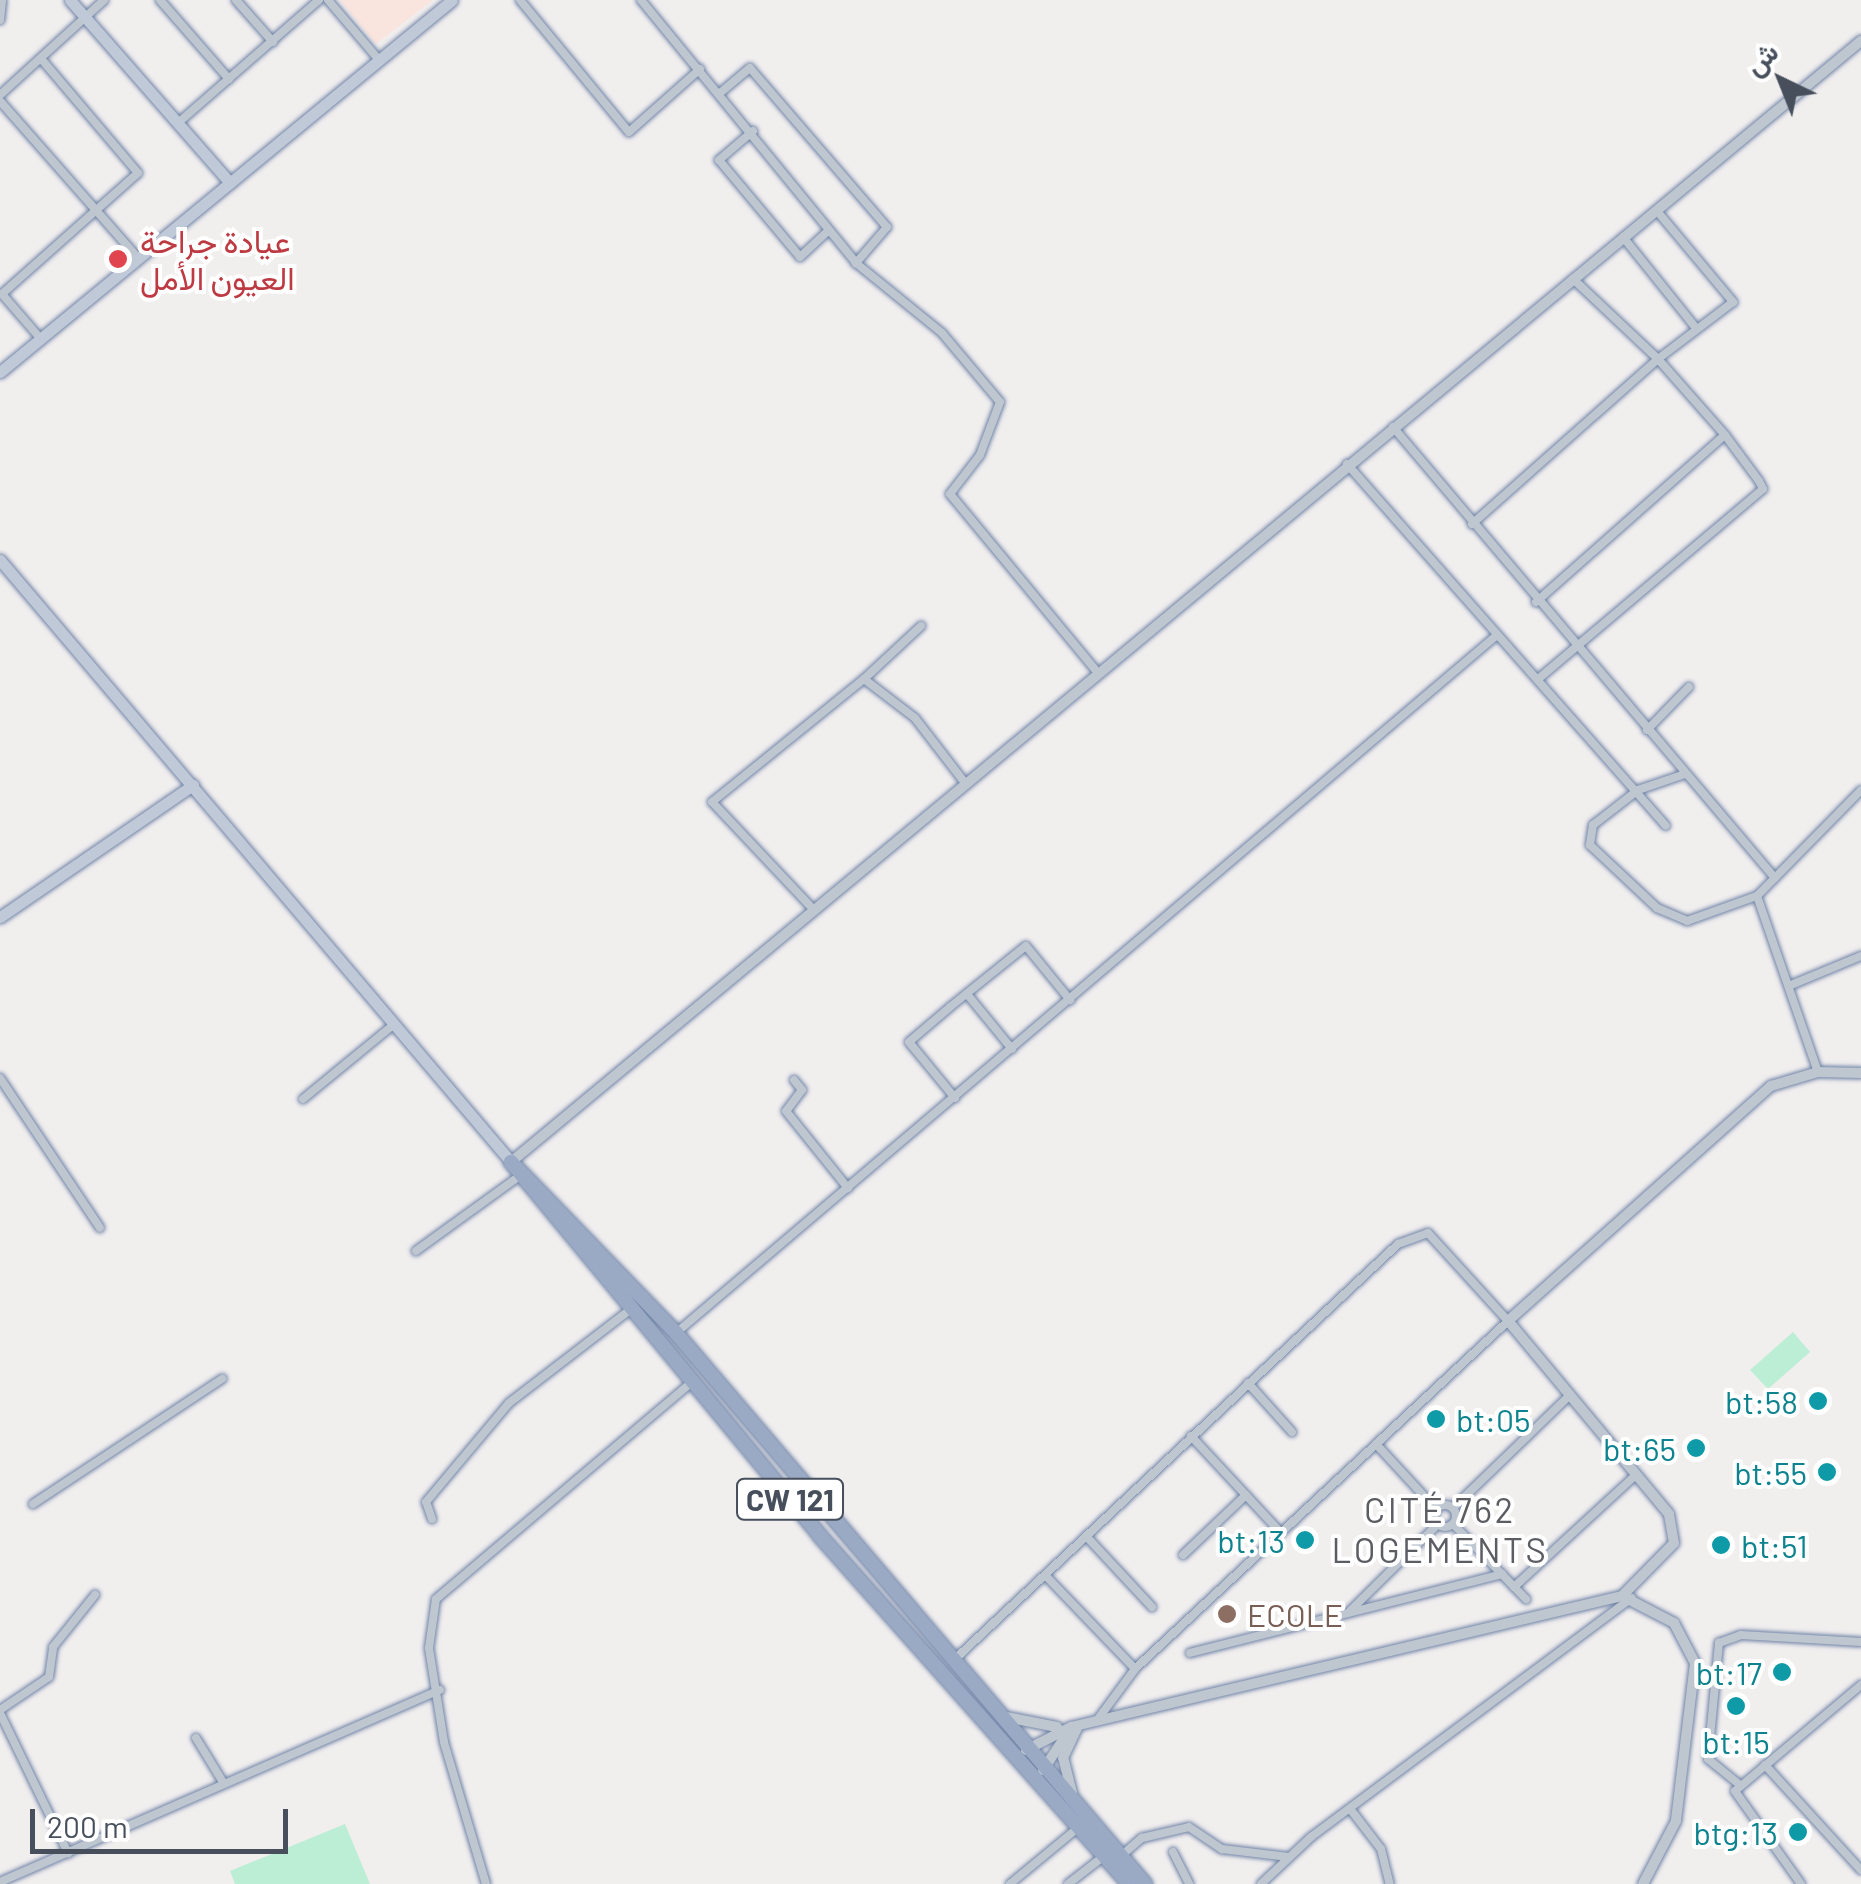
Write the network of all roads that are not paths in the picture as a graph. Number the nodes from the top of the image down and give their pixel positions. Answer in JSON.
{"nodes":[{"id":1,"x":2,"y":0,"type":"edge"},
{"id":2,"x":70,"y":0,"type":"edge"},
{"id":3,"x":104,"y":0,"type":"edge"},
{"id":4,"x":160,"y":0,"type":"edge"},
{"id":5,"x":236,"y":0,"type":"edge"},
{"id":6,"x":319,"y":0,"type":"edge"},
{"id":7,"x":328,"y":0,"type":"edge"},
{"id":8,"x":452,"y":0,"type":"edge"},
{"id":9,"x":520,"y":0,"type":"edge"},
{"id":10,"x":641,"y":0,"type":"edge"},
{"id":11,"x":86,"y":17,"type":"junction"},
{"id":12,"x":0,"y":20,"type":"edge"},
{"id":13,"x":273,"y":42,"type":"junction"},
{"id":14,"x":1861,"y":42,"type":"edge"},
{"id":15,"x":42,"y":60,"type":"junction"},
{"id":16,"x":379,"y":60,"type":"junction"},
{"id":17,"x":700,"y":69,"type":"junction"},
{"id":18,"x":229,"y":79,"type":"junction"},
{"id":19,"x":720,"y":93,"type":"junction"},
{"id":20,"x":0,"y":98,"type":"edge"},
{"id":21,"x":178,"y":123,"type":"junction"},
{"id":22,"x":752,"y":131,"type":"junction"},
{"id":23,"x":230,"y":183,"type":"junction"},
{"id":24,"x":97,"y":209,"type":"junction"},
{"id":25,"x":1657,"y":210,"type":"junction"},
{"id":26,"x":828,"y":231,"type":"junction"},
{"id":27,"x":1622,"y":238,"type":"junction"},
{"id":28,"x":138,"y":258,"type":"junction"},
{"id":29,"x":856,"y":264,"type":"junction"},
{"id":30,"x":1572,"y":279,"type":"junction"},
{"id":31,"x":1696,"y":328,"type":"junction"},
{"id":32,"x":40,"y":338,"type":"junction"},
{"id":33,"x":1658,"y":359,"type":"junction"},
{"id":34,"x":0,"y":372,"type":"edge"},
{"id":35,"x":1393,"y":427,"type":"junction"},
{"id":36,"x":1724,"y":434,"type":"junction"},
{"id":37,"x":1347,"y":464,"type":"junction"},
{"id":38,"x":1472,"y":524,"type":"junction"},
{"id":39,"x":0,"y":560,"type":"edge"},
{"id":40,"x":1536,"y":602,"type":"junction"},
{"id":41,"x":921,"y":626,"type":"dead end"},
{"id":42,"x":1498,"y":635,"type":"junction"},
{"id":43,"x":1580,"y":650,"type":"junction"},
{"id":44,"x":1098,"y":672,"type":"junction"},
{"id":45,"x":1539,"y":678,"type":"junction"},
{"id":46,"x":864,"y":679,"type":"junction"},
{"id":47,"x":1689,"y":686,"type":"dead end"},
{"id":48,"x":1647,"y":730,"type":"junction"},
{"id":49,"x":1685,"y":774,"type":"junction"},
{"id":50,"x":964,"y":783,"type":"junction"},
{"id":51,"x":193,"y":785,"type":"junction"},
{"id":52,"x":1638,"y":790,"type":"junction"},
{"id":53,"x":1861,"y":790,"type":"edge"},
{"id":54,"x":1666,"y":826,"type":"dead end"},
{"id":55,"x":1775,"y":878,"type":"junction"},
{"id":56,"x":1757,"y":896,"type":"junction"},
{"id":57,"x":812,"y":909,"type":"junction"},
{"id":58,"x":0,"y":917,"type":"edge"},
{"id":59,"x":1861,"y":956,"type":"edge"},
{"id":60,"x":1791,"y":985,"type":"junction"},
{"id":61,"x":967,"y":994,"type":"junction"},
{"id":62,"x":1070,"y":1000,"type":"junction"},
{"id":63,"x":393,"y":1025,"type":"junction"},
{"id":64,"x":1012,"y":1049,"type":"junction"},
{"id":65,"x":1818,"y":1072,"type":"junction"},
{"id":66,"x":1861,"y":1073,"type":"edge"},
{"id":67,"x":0,"y":1078,"type":"edge"},
{"id":68,"x":794,"y":1080,"type":"dead end"},
{"id":69,"x":955,"y":1098,"type":"junction"},
{"id":70,"x":303,"y":1099,"type":"dead end"},
{"id":71,"x":511,"y":1162,"type":"junction"},
{"id":72,"x":518,"y":1178,"type":"junction"},
{"id":73,"x":848,"y":1188,"type":"junction"},
{"id":74,"x":100,"y":1228,"type":"dead end"},
{"id":75,"x":416,"y":1251,"type":"dead end"},
{"id":76,"x":631,"y":1309,"type":"junction"},
{"id":77,"x":1508,"y":1321,"type":"junction"},
{"id":78,"x":676,"y":1333,"type":"junction"},
{"id":79,"x":222,"y":1380,"type":"dead end"},
{"id":80,"x":693,"y":1382,"type":"junction"},
{"id":81,"x":1248,"y":1383,"type":"junction"},
{"id":82,"x":1570,"y":1396,"type":"junction"},
{"id":83,"x":1292,"y":1432,"type":"dead end"},
{"id":84,"x":1191,"y":1436,"type":"junction"},
{"id":85,"x":1376,"y":1444,"type":"junction"},
{"id":86,"x":1636,"y":1475,"type":"junction"},
{"id":87,"x":1246,"y":1495,"type":"junction"},
{"id":88,"x":33,"y":1504,"type":"dead end"},
{"id":89,"x":1436,"y":1508,"type":"junction"},
{"id":90,"x":1453,"y":1508,"type":"junction"},
{"id":91,"x":432,"y":1520,"type":"dead end"},
{"id":92,"x":1453,"y":1524,"type":"junction"},
{"id":93,"x":1437,"y":1525,"type":"junction"},
{"id":94,"x":1280,"y":1533,"type":"junction"},
{"id":95,"x":1086,"y":1536,"type":"junction"},
{"id":96,"x":1184,"y":1555,"type":"dead end"},
{"id":97,"x":1045,"y":1574,"type":"junction"},
{"id":98,"x":1502,"y":1574,"type":"junction"},
{"id":99,"x":1514,"y":1587,"type":"junction"},
{"id":100,"x":96,"y":1595,"type":"dead end"},
{"id":101,"x":1627,"y":1597,"type":"junction"},
{"id":102,"x":1526,"y":1600,"type":"dead end"},
{"id":103,"x":1152,"y":1607,"type":"dead end"},
{"id":104,"x":1347,"y":1614,"type":"junction"},
{"id":105,"x":1861,"y":1642,"type":"edge"},
{"id":106,"x":1190,"y":1653,"type":"dead end"},
{"id":107,"x":953,"y":1661,"type":"junction"},
{"id":108,"x":1135,"y":1669,"type":"junction"},
{"id":109,"x":1861,"y":1685,"type":"edge"},
{"id":110,"x":440,"y":1690,"type":"junction"},
{"id":111,"x":0,"y":1712,"type":"edge"},
{"id":112,"x":1002,"y":1714,"type":"junction"},
{"id":113,"x":1097,"y":1720,"type":"junction"},
{"id":114,"x":1078,"y":1725,"type":"junction"},
{"id":115,"x":196,"y":1738,"type":"dead end"},
{"id":116,"x":1032,"y":1746,"type":"junction"},
{"id":117,"x":1015,"y":1760,"type":"junction"},
{"id":118,"x":1046,"y":1764,"type":"junction"},
{"id":119,"x":1765,"y":1765,"type":"junction"},
{"id":120,"x":1034,"y":1779,"type":"junction"},
{"id":121,"x":223,"y":1782,"type":"junction"},
{"id":122,"x":1740,"y":1785,"type":"junction"},
{"id":123,"x":1074,"y":1802,"type":"junction"},
{"id":124,"x":1350,"y":1810,"type":"junction"},
{"id":125,"x":1079,"y":1827,"type":"junction"},
{"id":126,"x":1173,"y":1852,"type":"dead end"},
{"id":127,"x":68,"y":1853,"type":"junction"},
{"id":128,"x":1104,"y":1856,"type":"junction"},
{"id":129,"x":1120,"y":1856,"type":"junction"},
{"id":130,"x":1289,"y":1857,"type":"junction"},
{"id":131,"x":1861,"y":1870,"type":"edge"},
{"id":132,"x":1270,"y":1875,"type":"junction"},
{"id":133,"x":0,"y":1882,"type":"edge"},
{"id":134,"x":486,"y":1884,"type":"edge"},
{"id":135,"x":1010,"y":1884,"type":"edge"},
{"id":136,"x":1068,"y":1884,"type":"edge"},
{"id":137,"x":1128,"y":1884,"type":"edge"},
{"id":138,"x":1145,"y":1884,"type":"edge"},
{"id":139,"x":1189,"y":1884,"type":"edge"},
{"id":140,"x":1261,"y":1884,"type":"edge"},
{"id":141,"x":1279,"y":1884,"type":"edge"},
{"id":142,"x":1390,"y":1884,"type":"edge"},
{"id":143,"x":1643,"y":1884,"type":"edge"},
{"id":144,"x":1801,"y":1884,"type":"edge"}],
"edges":[{"from":1,"to":12,"type":"street"},
{"from":2,"to":11,"type":"main road"},
{"from":3,"to":11,"type":"street"},
{"from":4,"to":18,"type":"street"},
{"from":5,"to":13,"type":"street"},
{"from":6,"to":13,"type":"street"},
{"from":7,"to":16,"type":"street"},
{"from":8,"to":16,"type":"main road"},
{"from":9,"to":17,"type":"street"},
{"from":10,"to":17,"type":"street"},
{"from":11,"to":15,"type":"street"},
{"from":11,"to":21,"type":"main road"},
{"from":13,"to":18,"type":"street"},
{"from":14,"to":25,"type":"street"},
{"from":15,"to":20,"type":"street"},
{"from":15,"to":24,"type":"street"},
{"from":16,"to":23,"type":"main road"},
{"from":17,"to":19,"type":"street"},
{"from":18,"to":21,"type":"street"},
{"from":19,"to":22,"type":"street"},
{"from":19,"to":29,"type":"street"},
{"from":20,"to":24,"type":"street"},
{"from":21,"to":23,"type":"main road"},
{"from":22,"to":26,"type":"street"},
{"from":22,"to":26,"type":"street"},
{"from":23,"to":28,"type":"main road"},
{"from":24,"to":28,"type":"street"},
{"from":24,"to":32,"type":"street"},
{"from":25,"to":27,"type":"street"},
{"from":25,"to":31,"type":"street"},
{"from":26,"to":29,"type":"street"},
{"from":27,"to":30,"type":"street"},
{"from":27,"to":31,"type":"street"},
{"from":28,"to":32,"type":"main road"},
{"from":29,"to":44,"type":"street"},
{"from":30,"to":33,"type":"street"},
{"from":30,"to":35,"type":"street"},
{"from":31,"to":33,"type":"street"},
{"from":32,"to":34,"type":"main road"},
{"from":33,"to":36,"type":"street"},
{"from":33,"to":38,"type":"street"},
{"from":35,"to":37,"type":"street"},
{"from":35,"to":38,"type":"street"},
{"from":36,"to":40,"type":"street"},
{"from":36,"to":43,"type":"street"},
{"from":37,"to":42,"type":"street"},
{"from":37,"to":44,"type":"street"},
{"from":38,"to":40,"type":"street"},
{"from":39,"to":51,"type":"main road","number":"CW 121"},
{"from":40,"to":43,"type":"street"},
{"from":41,"to":46,"type":"street"},
{"from":42,"to":45,"type":"street"},
{"from":42,"to":62,"type":"street"},
{"from":43,"to":45,"type":"street"},
{"from":43,"to":48,"type":"street"},
{"from":44,"to":50,"type":"street"},
{"from":45,"to":52,"type":"street"},
{"from":46,"to":50,"type":"street"},
{"from":46,"to":57,"type":"street"},
{"from":47,"to":48,"type":"street"},
{"from":48,"to":49,"type":"street"},
{"from":49,"to":52,"type":"street"},
{"from":49,"to":55,"type":"street"},
{"from":50,"to":57,"type":"street"},
{"from":51,"to":58,"type":"main road"},
{"from":51,"to":63,"type":"main road","number":"CW 121"},
{"from":52,"to":54,"type":"street"},
{"from":52,"to":56,"type":"street"},
{"from":53,"to":55,"type":"street"},
{"from":55,"to":56,"type":"street"},
{"from":56,"to":60,"type":"street"},
{"from":57,"to":71,"type":"street"},
{"from":59,"to":60,"type":"street"},
{"from":60,"to":65,"type":"street"},
{"from":61,"to":62,"type":"street"},
{"from":61,"to":64,"type":"street"},
{"from":61,"to":69,"type":"street"},
{"from":62,"to":64,"type":"street"},
{"from":63,"to":70,"type":"street"},
{"from":63,"to":71,"type":"main road","number":"CW 121"},
{"from":64,"to":69,"type":"street"},
{"from":65,"to":66,"type":"street"},
{"from":65,"to":77,"type":"street"},
{"from":67,"to":74,"type":"street"},
{"from":68,"to":73,"type":"street"},
{"from":69,"to":73,"type":"street"},
{"from":71,"to":72,"type":"highway","number":"CW 121"},
{"from":71,"to":78,"type":"highway"},
{"from":72,"to":75,"type":"street"},
{"from":72,"to":76,"type":"highway","number":"CW 121"},
{"from":73,"to":78,"type":"street"},
{"from":76,"to":80,"type":"highway","number":"CW 121"},
{"from":76,"to":91,"type":"street"},
{"from":77,"to":81,"type":"street"},
{"from":77,"to":82,"type":"street"},
{"from":77,"to":85,"type":"street"},
{"from":78,"to":107,"type":"highway"},
{"from":79,"to":88,"type":"street"},
{"from":80,"to":110,"type":"street"},
{"from":80,"to":117,"type":"highway","number":"CW 121"},
{"from":81,"to":83,"type":"street"},
{"from":81,"to":84,"type":"street"},
{"from":82,"to":86,"type":"street"},
{"from":82,"to":90,"type":"street"},
{"from":84,"to":87,"type":"street"},
{"from":84,"to":95,"type":"street"},
{"from":85,"to":89,"type":"street"},
{"from":85,"to":94,"type":"street"},
{"from":86,"to":99,"type":"street"},
{"from":86,"to":101,"type":"street"},
{"from":87,"to":94,"type":"street"},
{"from":87,"to":96,"type":"street"},
{"from":89,"to":90,"type":"street"},
{"from":89,"to":93,"type":"street"},
{"from":90,"to":92,"type":"street"},
{"from":92,"to":93,"type":"street"},
{"from":92,"to":98,"type":"street"},
{"from":93,"to":104,"type":"street"},
{"from":94,"to":108,"type":"street"},
{"from":95,"to":97,"type":"street"},
{"from":95,"to":103,"type":"street"},
{"from":97,"to":107,"type":"street"},
{"from":97,"to":108,"type":"street"},
{"from":98,"to":99,"type":"street"},
{"from":98,"to":104,"type":"street"},
{"from":99,"to":102,"type":"street"},
{"from":100,"to":111,"type":"street"},
{"from":101,"to":113,"type":"street"},
{"from":101,"to":124,"type":"street"},
{"from":101,"to":143,"type":"street"},
{"from":104,"to":106,"type":"street"},
{"from":105,"to":122,"type":"street"},
{"from":107,"to":112,"type":"highway"},
{"from":108,"to":113,"type":"street"},
{"from":109,"to":119,"type":"street"},
{"from":110,"to":121,"type":"street"},
{"from":110,"to":134,"type":"street"},
{"from":111,"to":127,"type":"street"},
{"from":112,"to":114,"type":"street"},
{"from":112,"to":116,"type":"highway"},
{"from":113,"to":114,"type":"street"},
{"from":114,"to":116,"type":"street"},
{"from":114,"to":118,"type":"street"},
{"from":114,"to":123,"type":"street"},
{"from":115,"to":121,"type":"street"},
{"from":116,"to":117,"type":"street"},
{"from":116,"to":118,"type":"highway"},
{"from":117,"to":120,"type":"highway","number":"CW 121"},
{"from":118,"to":120,"type":"street"},
{"from":118,"to":123,"type":"highway"},
{"from":119,"to":122,"type":"street"},
{"from":119,"to":131,"type":"street"},
{"from":120,"to":125,"type":"highway","number":"CW 121"},
{"from":121,"to":127,"type":"street"},
{"from":122,"to":144,"type":"street"},
{"from":123,"to":129,"type":"highway"},
{"from":124,"to":130,"type":"street"},
{"from":124,"to":142,"type":"street"},
{"from":125,"to":128,"type":"highway","number":"CW 121"},
{"from":125,"to":135,"type":"street"},
{"from":126,"to":139,"type":"street"},
{"from":127,"to":133,"type":"street"},
{"from":128,"to":136,"type":"street"},
{"from":128,"to":137,"type":"highway","number":"CW 121"},
{"from":129,"to":130,"type":"street"},
{"from":129,"to":138,"type":"highway"},
{"from":130,"to":132,"type":"street"},
{"from":132,"to":140,"type":"street"},
{"from":132,"to":141,"type":"street"}]}
